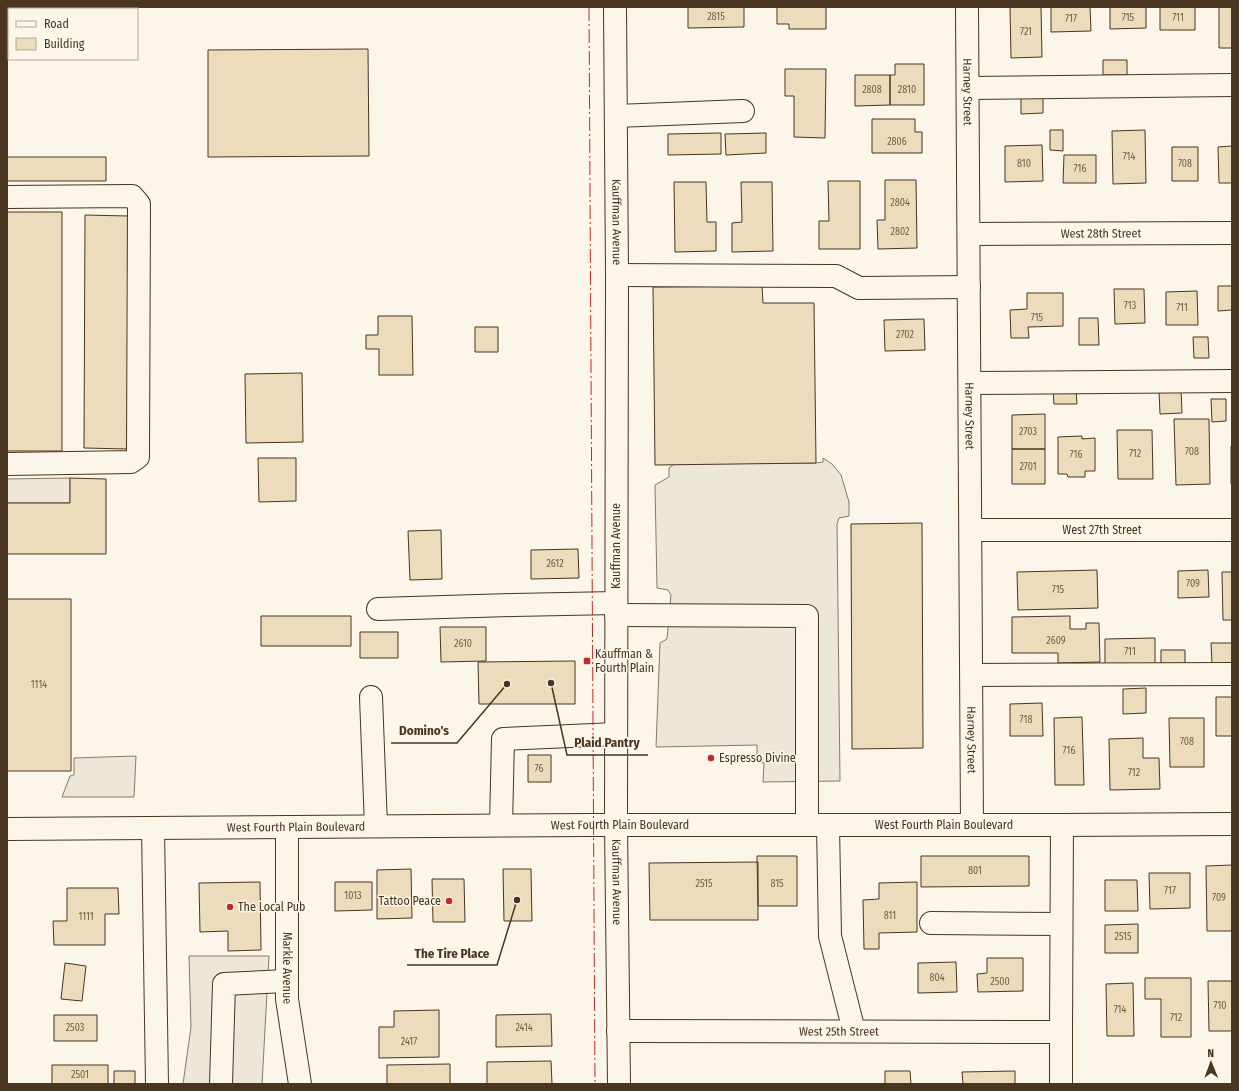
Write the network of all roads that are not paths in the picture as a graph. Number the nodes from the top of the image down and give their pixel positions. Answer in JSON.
{"nodes":[{"id":1,"x":615,"y":7,"type":"edge"},
{"id":2,"x":967,"y":7,"type":"edge"},
{"id":3,"x":1232,"y":85,"type":"edge"},
{"id":4,"x":968,"y":88,"type":"junction"},
{"id":5,"x":743,"y":111,"type":"dead end"},
{"id":6,"x":616,"y":116,"type":"junction"},
{"id":7,"x":7,"y":197,"type":"edge"},
{"id":8,"x":969,"y":234,"type":"junction"},
{"id":9,"x":1232,"y":234,"type":"edge"},
{"id":10,"x":617,"y":275,"type":"junction"},
{"id":11,"x":970,"y":287,"type":"junction"},
{"id":12,"x":1232,"y":381,"type":"edge"},
{"id":13,"x":970,"y":383,"type":"junction"},
{"id":14,"x":7,"y":464,"type":"edge"},
{"id":15,"x":971,"y":530,"type":"junction"},
{"id":16,"x":1232,"y":530,"type":"edge"},
{"id":17,"x":378,"y":609,"type":"dead end"},
{"id":18,"x":616,"y":609,"type":"junction"},
{"id":19,"x":1232,"y":674,"type":"edge"},
{"id":20,"x":972,"y":675,"type":"junction"},
{"id":21,"x":371,"y":697,"type":"dead end"},
{"id":22,"x":616,"y":734,"type":"junction"},
{"id":23,"x":1232,"y":824,"type":"edge"},
{"id":24,"x":616,"y":825,"type":"junction"},
{"id":25,"x":818,"y":825,"type":"junction"},
{"id":26,"x":972,"y":825,"type":"junction"},
{"id":27,"x":1062,"y":825,"type":"junction"},
{"id":28,"x":376,"y":826,"type":"junction"},
{"id":29,"x":501,"y":826,"type":"junction"},
{"id":30,"x":287,"y":827,"type":"junction"},
{"id":31,"x":153,"y":828,"type":"junction"},
{"id":32,"x":7,"y":830,"type":"edge"},
{"id":33,"x":932,"y":923,"type":"dead end"},
{"id":34,"x":1061,"y":924,"type":"junction"},
{"id":35,"x":287,"y":981,"type":"junction"},
{"id":36,"x":618,"y":1031,"type":"junction"},
{"id":37,"x":854,"y":1031,"type":"junction"},
{"id":38,"x":1061,"y":1032,"type":"junction"},
{"id":39,"x":157,"y":1084,"type":"edge"},
{"id":40,"x":221,"y":1084,"type":"edge"},
{"id":41,"x":300,"y":1084,"type":"edge"},
{"id":42,"x":619,"y":1084,"type":"edge"},
{"id":43,"x":1062,"y":1084,"type":"edge"}],
"edges":[{"from":1,"to":6,"type":"street","name":"Kauffman Avenue"},
{"from":2,"to":4,"type":"street","name":"Harney Street"},
{"from":3,"to":4,"type":"street"},
{"from":4,"to":8,"type":"street","name":"Harney Street"},
{"from":5,"to":6,"type":"street"},
{"from":6,"to":10,"type":"street","name":"Kauffman Avenue"},
{"from":7,"to":14,"type":"street"},
{"from":8,"to":9,"type":"street","name":"West 28th Street"},
{"from":8,"to":11,"type":"street","name":"Harney Street"},
{"from":10,"to":11,"type":"street"},
{"from":10,"to":18,"type":"street","name":"Kauffman Avenue"},
{"from":11,"to":13,"type":"street","name":"Harney Street"},
{"from":12,"to":13,"type":"street"},
{"from":13,"to":15,"type":"street","name":"Harney Street"},
{"from":15,"to":16,"type":"street","name":"West 27th Street"},
{"from":15,"to":20,"type":"street","name":"Harney Street"},
{"from":17,"to":18,"type":"street"},
{"from":18,"to":22,"type":"street","name":"Kauffman Avenue"},
{"from":18,"to":25,"type":"street"},
{"from":19,"to":20,"type":"street"},
{"from":20,"to":26,"type":"street","name":"Harney Street"},
{"from":21,"to":28,"type":"street"},
{"from":22,"to":24,"type":"street","name":"Kauffman Avenue"},
{"from":22,"to":29,"type":"street"},
{"from":23,"to":27,"type":"street","name":"West Fourth Plain Boulevard"},
{"from":24,"to":25,"type":"street","name":"West Fourth Plain Boulevard"},
{"from":24,"to":29,"type":"street","name":"West Fourth Plain Boulevard"},
{"from":24,"to":36,"type":"street","name":"Kauffman Avenue"},
{"from":25,"to":26,"type":"street","name":"West Fourth Plain Boulevard"},
{"from":25,"to":37,"type":"street"},
{"from":26,"to":27,"type":"street","name":"West Fourth Plain Boulevard"},
{"from":27,"to":34,"type":"street"},
{"from":28,"to":29,"type":"street","name":"West Fourth Plain Boulevard"},
{"from":28,"to":30,"type":"street","name":"West Fourth Plain Boulevard"},
{"from":30,"to":31,"type":"street","name":"West Fourth Plain Boulevard"},
{"from":30,"to":35,"type":"street","name":"Markle Avenue"},
{"from":31,"to":32,"type":"street","name":"West Fourth Plain Boulevard"},
{"from":31,"to":39,"type":"street"},
{"from":33,"to":34,"type":"street"},
{"from":34,"to":38,"type":"street"},
{"from":35,"to":40,"type":"street"},
{"from":35,"to":41,"type":"street","name":"Markle Avenue"},
{"from":36,"to":37,"type":"street","name":"West 25th Street"},
{"from":36,"to":42,"type":"street","name":"Kauffman Avenue"},
{"from":37,"to":38,"type":"street","name":"West 25th Street"},
{"from":38,"to":43,"type":"street"}]}
